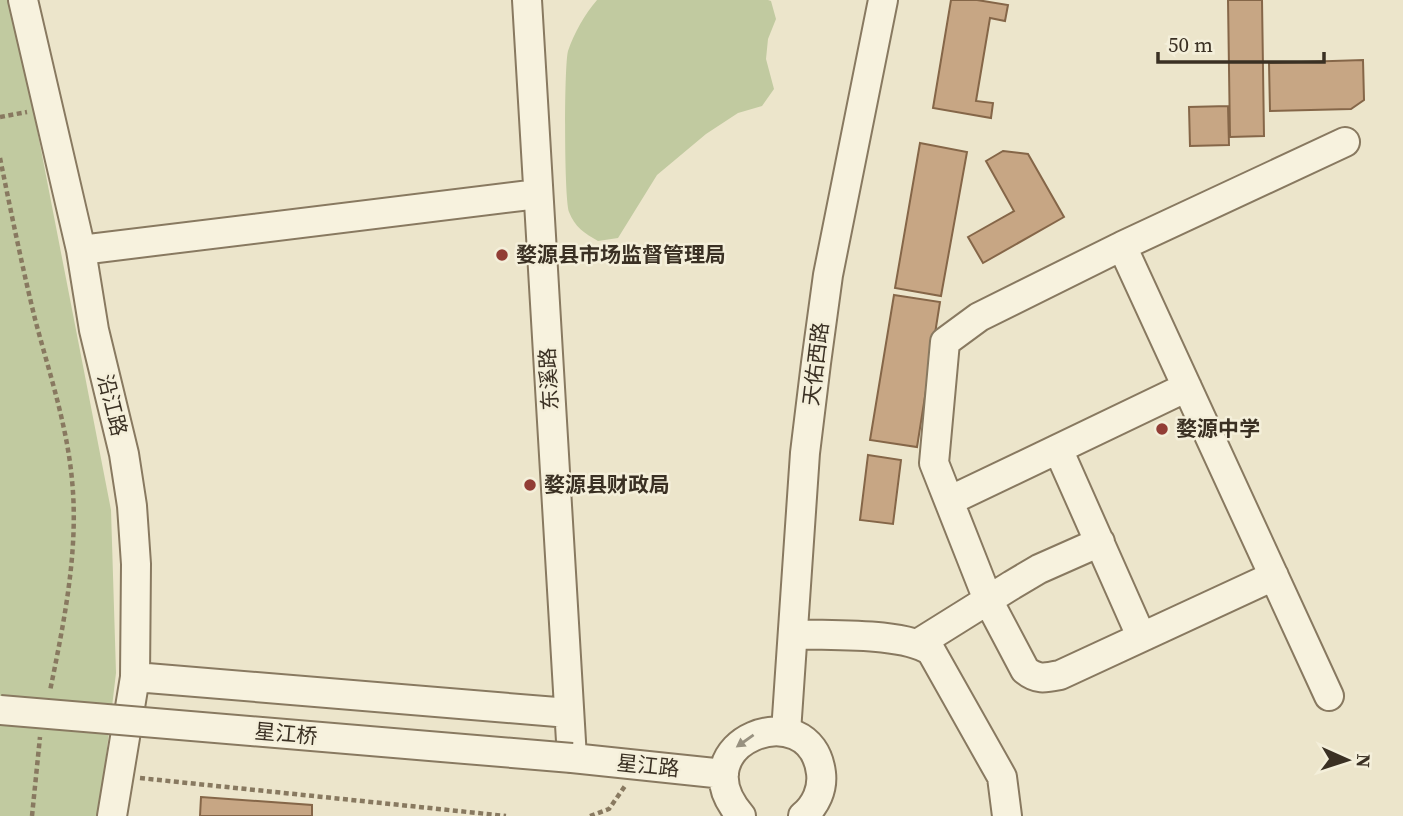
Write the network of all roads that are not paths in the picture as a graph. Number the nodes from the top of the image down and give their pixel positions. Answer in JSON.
{"nodes":[{"id":1,"x":23,"y":0,"type":"edge"},
{"id":2,"x":527,"y":0,"type":"edge"},
{"id":3,"x":883,"y":0,"type":"edge"},
{"id":4,"x":1345,"y":142,"type":"dead end"},
{"id":5,"x":538,"y":194,"type":"junction"},
{"id":6,"x":1122,"y":246,"type":"junction"},
{"id":7,"x":81,"y":250,"type":"junction"},
{"id":8,"x":1187,"y":387,"type":"junction"},
{"id":9,"x":1058,"y":449,"type":"junction"},
{"id":10,"x":949,"y":501,"type":"junction"},
{"id":11,"x":1100,"y":542,"type":"junction"},
{"id":12,"x":1274,"y":576,"type":"junction"},
{"id":13,"x":988,"y":600,"type":"junction"},
{"id":14,"x":794,"y":634,"type":"junction"},
{"id":15,"x":1141,"y":636,"type":"junction"},
{"id":16,"x":919,"y":643,"type":"junction"},
{"id":17,"x":135,"y":677,"type":"junction"},
{"id":18,"x":1329,"y":696,"type":"dead end"},
{"id":19,"x":0,"y":710,"type":"edge"},
{"id":20,"x":569,"y":713,"type":"junction"},
{"id":21,"x":786,"y":732,"type":"junction"},
{"id":22,"x":572,"y":758,"type":"junction"},
{"id":23,"x":724,"y":774,"type":"junction"},
{"id":24,"x":112,"y":816,"type":"edge"},
{"id":25,"x":741,"y":816,"type":"edge"},
{"id":26,"x":803,"y":816,"type":"edge"},
{"id":27,"x":1007,"y":816,"type":"edge"}],
"edges":[{"from":1,"to":7,"type":"street","name":"沿江路"},
{"from":2,"to":5,"type":"street","name":"东溪路"},
{"from":3,"to":14,"type":"street","name":"天佑西路"},
{"from":4,"to":6,"type":"street"},
{"from":5,"to":7,"type":"street"},
{"from":5,"to":20,"type":"street","name":"东溪路"},
{"from":6,"to":8,"type":"street"},
{"from":6,"to":10,"type":"street"},
{"from":7,"to":17,"type":"street","name":"沿江路"},
{"from":8,"to":9,"type":"street"},
{"from":8,"to":12,"type":"street"},
{"from":9,"to":10,"type":"street"},
{"from":9,"to":11,"type":"street"},
{"from":10,"to":13,"type":"street"},
{"from":11,"to":13,"type":"street"},
{"from":11,"to":15,"type":"street"},
{"from":12,"to":15,"type":"street"},
{"from":12,"to":18,"type":"street"},
{"from":13,"to":15,"type":"street"},
{"from":13,"to":16,"type":"street"},
{"from":14,"to":16,"type":"street"},
{"from":14,"to":21,"type":"street","name":"天佑西路"},
{"from":16,"to":27,"type":"street"},
{"from":17,"to":20,"type":"street"},
{"from":17,"to":24,"type":"street","name":"沿江路"},
{"from":19,"to":22,"type":"street","name":"星江桥","bridge":true},
{"from":20,"to":22,"type":"street","name":"东溪路"},
{"from":21,"to":23,"type":"street","one_way":true},
{"from":21,"to":26,"type":"street"},
{"from":22,"to":23,"type":"street","name":"星江路"},
{"from":23,"to":25,"type":"street"}]}
